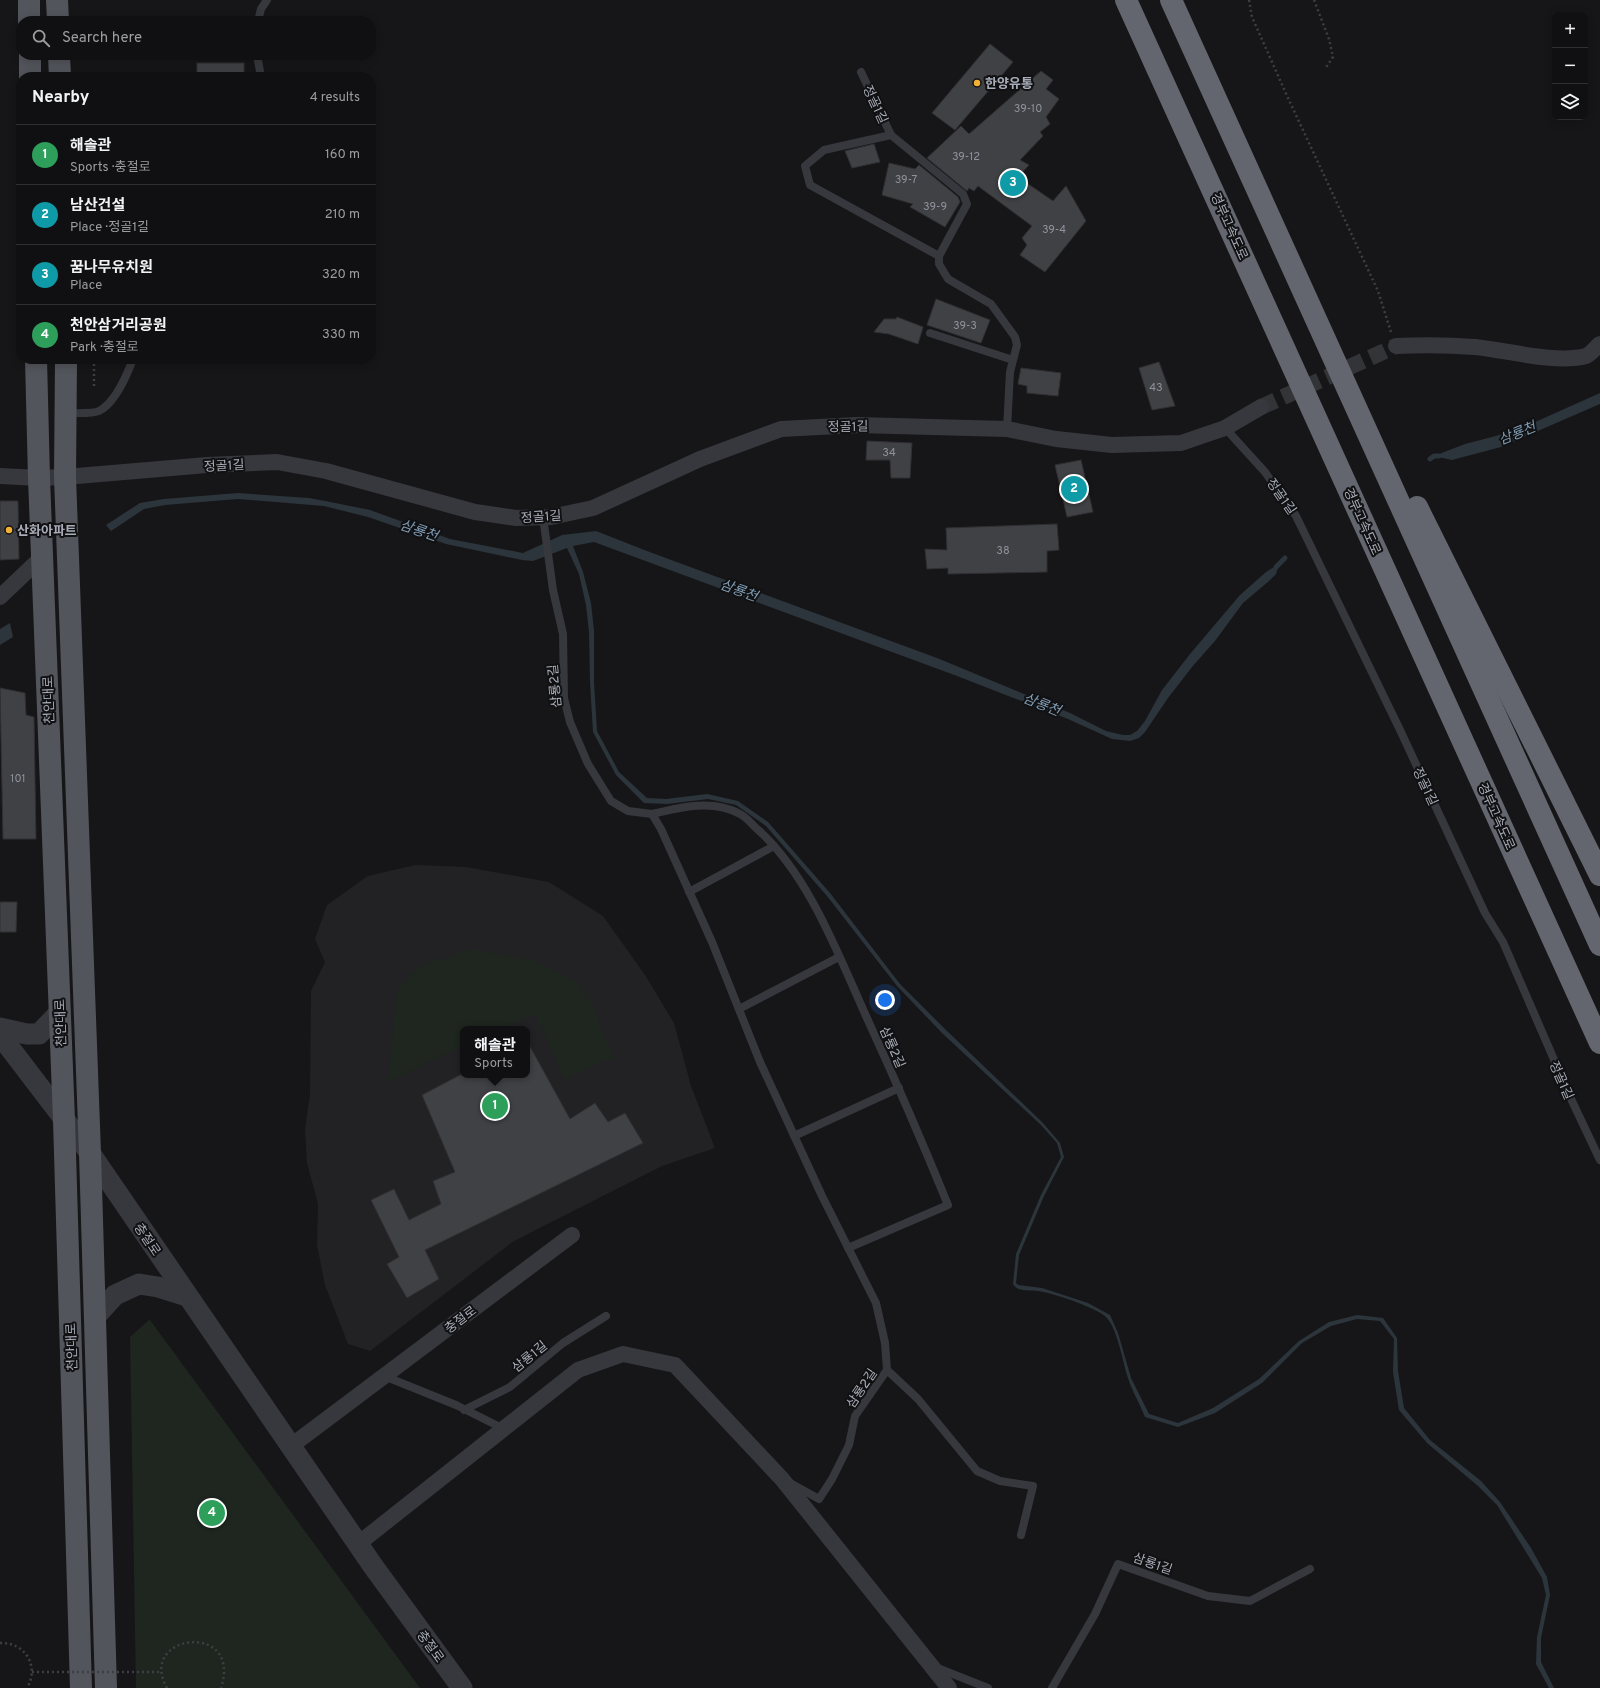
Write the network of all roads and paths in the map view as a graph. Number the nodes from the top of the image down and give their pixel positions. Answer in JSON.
{"nodes":[{"id":1,"x":29,"y":0,"type":"edge"},
{"id":2,"x":57,"y":0,"type":"edge"},
{"id":3,"x":267,"y":0,"type":"edge"},
{"id":4,"x":1126,"y":0,"type":"edge"},
{"id":5,"x":1171,"y":0,"type":"edge"},
{"id":6,"x":1249,"y":0,"type":"edge"},
{"id":7,"x":1314,"y":0,"type":"edge"},
{"id":8,"x":29,"y":16,"type":"edge"},
{"id":9,"x":58,"y":16,"type":"edge"},
{"id":10,"x":259,"y":16,"type":"edge"},
{"id":11,"x":30,"y":60,"type":"edge"},
{"id":12,"x":59,"y":60,"type":"edge"},
{"id":13,"x":258,"y":60,"type":"edge"},
{"id":14,"x":1324,"y":69,"type":"dead end"},
{"id":15,"x":30,"y":72,"type":"edge"},
{"id":16,"x":60,"y":72,"type":"edge"},
{"id":17,"x":260,"y":72,"type":"edge"},
{"id":18,"x":861,"y":72,"type":"dead end"},
{"id":19,"x":1209,"y":84,"type":"junction"},
{"id":20,"x":891,"y":135,"type":"junction"},
{"id":21,"x":939,"y":256,"type":"junction"},
{"id":22,"x":930,"y":333,"type":"dead end"},
{"id":23,"x":1600,"y":344,"type":"edge"},
{"id":24,"x":1396,"y":346,"type":"joint"},
{"id":25,"x":1013,"y":360,"type":"junction"},
{"id":26,"x":34,"y":364,"type":"edge"},
{"id":27,"x":66,"y":364,"type":"edge"},
{"id":28,"x":94,"y":364,"type":"edge"},
{"id":29,"x":131,"y":364,"type":"edge"},
{"id":30,"x":94,"y":387,"type":"dead end"},
{"id":31,"x":1261,"y":407,"type":"tunnel mouth"},
{"id":32,"x":64,"y":413,"type":"junction"},
{"id":33,"x":1225,"y":428,"type":"junction"},
{"id":34,"x":1007,"y":429,"type":"junction"},
{"id":35,"x":0,"y":476,"type":"edge"},
{"id":36,"x":65,"y":477,"type":"junction"},
{"id":37,"x":39,"y":478,"type":"junction"},
{"id":38,"x":0,"y":483,"type":"edge"},
{"id":39,"x":543,"y":517,"type":"junction"},
{"id":40,"x":42,"y":557,"type":"junction"},
{"id":41,"x":0,"y":597,"type":"edge"},
{"id":42,"x":652,"y":814,"type":"junction"},
{"id":43,"x":774,"y":846,"type":"junction"},
{"id":44,"x":1600,"y":875,"type":"edge"},
{"id":45,"x":689,"y":892,"type":"junction"},
{"id":46,"x":1600,"y":945,"type":"edge"},
{"id":47,"x":839,"y":957,"type":"junction"},
{"id":48,"x":739,"y":1009,"type":"junction"},
{"id":49,"x":60,"y":1012,"type":"junction"},
{"id":50,"x":0,"y":1028,"type":"edge"},
{"id":51,"x":0,"y":1035,"type":"edge"},
{"id":52,"x":1600,"y":1043,"type":"edge"},
{"id":53,"x":899,"y":1088,"type":"junction"},
{"id":54,"x":64,"y":1120,"type":"junction"},
{"id":55,"x":794,"y":1136,"type":"junction"},
{"id":56,"x":90,"y":1153,"type":"junction"},
{"id":57,"x":1600,"y":1160,"type":"edge"},
{"id":58,"x":572,"y":1235,"type":"dead end"},
{"id":59,"x":848,"y":1248,"type":"junction"},
{"id":60,"x":187,"y":1296,"type":"junction"},
{"id":61,"x":606,"y":1316,"type":"dead end"},
{"id":62,"x":95,"y":1317,"type":"junction"},
{"id":63,"x":887,"y":1370,"type":"junction"},
{"id":64,"x":384,"y":1376,"type":"junction"},
{"id":65,"x":464,"y":1410,"type":"junction"},
{"id":66,"x":504,"y":1429,"type":"junction"},
{"id":67,"x":291,"y":1446,"type":"junction"},
{"id":68,"x":782,"y":1479,"type":"junction"},
{"id":69,"x":1021,"y":1536,"type":"dead end"},
{"id":70,"x":358,"y":1544,"type":"junction"},
{"id":71,"x":1310,"y":1569,"type":"dead end"},
{"id":72,"x":0,"y":1643,"type":"edge"},
{"id":73,"x":932,"y":1665,"type":"junction"},
{"id":74,"x":32,"y":1672,"type":"junction"},
{"id":75,"x":162,"y":1672,"type":"junction"},
{"id":76,"x":27,"y":1688,"type":"edge"},
{"id":77,"x":81,"y":1688,"type":"edge"},
{"id":78,"x":106,"y":1688,"type":"edge"},
{"id":79,"x":167,"y":1688,"type":"edge"},
{"id":80,"x":221,"y":1688,"type":"edge"},
{"id":81,"x":462,"y":1688,"type":"edge"},
{"id":82,"x":949,"y":1688,"type":"edge"},
{"id":83,"x":988,"y":1688,"type":"edge"},
{"id":84,"x":1052,"y":1688,"type":"edge"}],
"edges":[{"from":1,"to":8,"type":"main road"},
{"from":2,"to":9,"type":"main road"},
{"from":3,"to":10,"type":"lane"},
{"from":4,"to":52,"type":"highway","name":"경부고속도로"},
{"from":5,"to":19,"type":"highway"},
{"from":6,"to":24,"type":"path"},
{"from":7,"to":14,"type":"path"},
{"from":11,"to":15,"type":"main road"},
{"from":12,"to":16,"type":"main road"},
{"from":13,"to":17,"type":"lane"},
{"from":18,"to":20,"type":"lane","name":"정골1길"},
{"from":19,"to":44,"type":"highway"},
{"from":19,"to":46,"type":"highway"},
{"from":20,"to":21,"type":"lane","name":"정골1길"},
{"from":20,"to":21,"type":"lane","name":"정골1길"},
{"from":21,"to":25,"type":"lane"},
{"from":22,"to":25,"type":"lane"},
{"from":23,"to":24,"type":"street"},
{"from":25,"to":34,"type":"lane"},
{"from":26,"to":37,"type":"main road","name":"천안대로"},
{"from":27,"to":32,"type":"main road","name":"천안대로"},
{"from":28,"to":30,"type":"path"},
{"from":29,"to":32,"type":"lane"},
{"from":31,"to":33,"type":"street","name":"정골1길"},
{"from":32,"to":36,"type":"main road","name":"천안대로"},
{"from":33,"to":34,"type":"street","name":"정골1길"},
{"from":33,"to":57,"type":"lane","name":"정골1길"},
{"from":34,"to":39,"type":"street","name":"정골1길"},
{"from":35,"to":37,"type":"street"},
{"from":36,"to":37,"type":"street","name":"정골1길"},
{"from":36,"to":39,"type":"street","name":"정골1길"},
{"from":36,"to":56,"type":"main road","name":"천안대로"},
{"from":37,"to":38,"type":"street"},
{"from":37,"to":40,"type":"main road","name":"천안대로"},
{"from":39,"to":42,"type":"lane","name":"삼룡2길"},
{"from":40,"to":41,"type":"street"},
{"from":40,"to":49,"type":"main road","name":"천안대로"},
{"from":42,"to":43,"type":"lane","name":"삼룡2길"},
{"from":42,"to":45,"type":"lane","name":"삼룡2길"},
{"from":43,"to":45,"type":"lane"},
{"from":43,"to":47,"type":"lane","name":"삼룡2길"},
{"from":45,"to":48,"type":"lane","name":"삼룡2길"},
{"from":47,"to":48,"type":"lane"},
{"from":47,"to":53,"type":"lane","name":"삼룡2길"},
{"from":48,"to":55,"type":"lane","name":"삼룡2길"},
{"from":49,"to":50,"type":"street"},
{"from":49,"to":54,"type":"main road","name":"천안대로"},
{"from":51,"to":54,"type":"street","name":"충절로"},
{"from":53,"to":55,"type":"lane"},
{"from":53,"to":59,"type":"lane","name":"삼룡2길"},
{"from":54,"to":56,"type":"street","name":"충절로"},
{"from":54,"to":77,"type":"main road","name":"천안대로"},
{"from":55,"to":59,"type":"lane","name":"삼룡2길"},
{"from":56,"to":60,"type":"street","name":"충절로"},
{"from":56,"to":62,"type":"main road","name":"천안대로"},
{"from":58,"to":64,"type":"street","name":"충절로"},
{"from":59,"to":63,"type":"lane","name":"삼룡2길"},
{"from":60,"to":62,"type":"street"},
{"from":60,"to":67,"type":"street","name":"충절로"},
{"from":61,"to":65,"type":"lane","name":"삼룡1길"},
{"from":62,"to":78,"type":"main road","name":"천안대로"},
{"from":63,"to":68,"type":"lane","name":"삼룡2길"},
{"from":63,"to":69,"type":"lane"},
{"from":64,"to":65,"type":"lane"},
{"from":64,"to":67,"type":"street","name":"충절로"},
{"from":65,"to":66,"type":"lane"},
{"from":66,"to":68,"type":"street"},
{"from":66,"to":70,"type":"street"},
{"from":67,"to":70,"type":"street","name":"충절로"},
{"from":68,"to":73,"type":"street"},
{"from":70,"to":81,"type":"street","name":"충절로"},
{"from":71,"to":84,"type":"lane","name":"삼룡1길"},
{"from":72,"to":74,"type":"path"},
{"from":73,"to":82,"type":"street"},
{"from":73,"to":83,"type":"lane"},
{"from":74,"to":75,"type":"path","bridge":true},
{"from":74,"to":76,"type":"path"},
{"from":75,"to":79,"type":"path"},
{"from":75,"to":80,"type":"path"}]}
